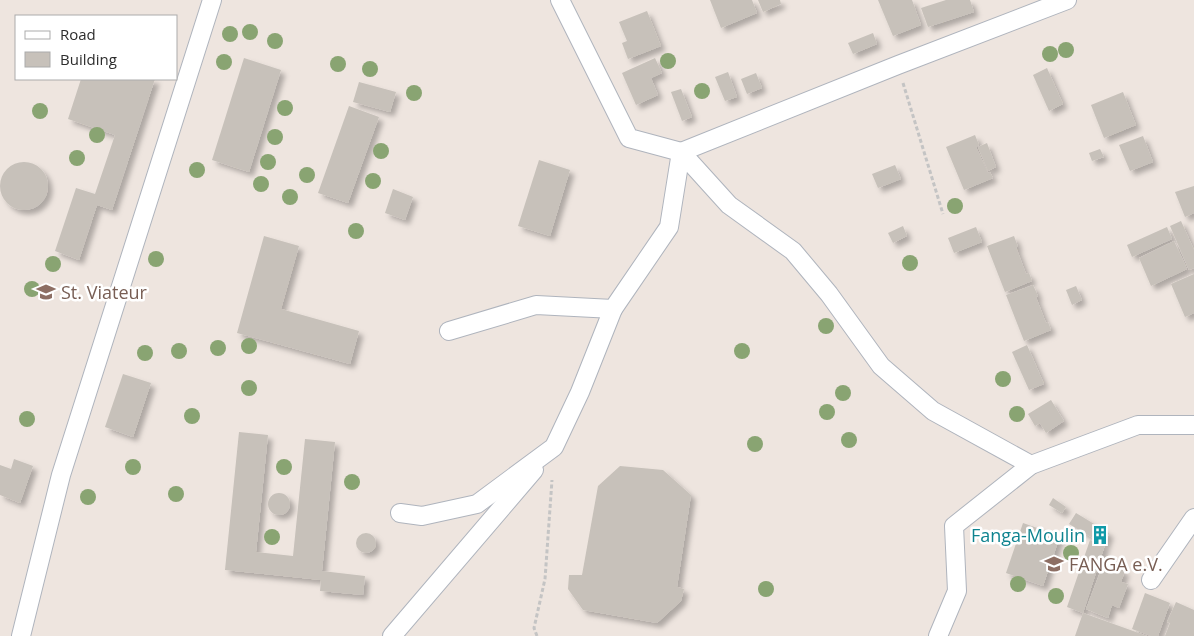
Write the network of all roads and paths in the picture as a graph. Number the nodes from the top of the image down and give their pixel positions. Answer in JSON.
{"nodes":[{"id":1,"x":212,"y":0,"type":"edge"},
{"id":2,"x":560,"y":0,"type":"edge"},
{"id":3,"x":1067,"y":0,"type":"edge"},
{"id":4,"x":898,"y":65,"type":"junction"},
{"id":5,"x":681,"y":152,"type":"junction"},
{"id":6,"x":943,"y":214,"type":"dead end"},
{"id":7,"x":612,"y":309,"type":"junction"},
{"id":8,"x":449,"y":331,"type":"dead end"},
{"id":9,"x":1194,"y":426,"type":"edge"},
{"id":10,"x":554,"y":447,"type":"junction"},
{"id":11,"x":1032,"y":465,"type":"junction"},
{"id":12,"x":400,"y":512,"type":"dead end"},
{"id":13,"x":1194,"y":518,"type":"edge"},
{"id":14,"x":1151,"y":580,"type":"dead end"},
{"id":15,"x":21,"y":636,"type":"edge"},
{"id":16,"x":392,"y":636,"type":"edge"},
{"id":17,"x":537,"y":636,"type":"edge"},
{"id":18,"x":938,"y":636,"type":"edge"}],
"edges":[{"from":1,"to":15,"type":"street"},
{"from":2,"to":5,"type":"street"},
{"from":3,"to":4,"type":"street"},
{"from":4,"to":5,"type":"street"},
{"from":4,"to":6,"type":"path"},
{"from":5,"to":7,"type":"street"},
{"from":5,"to":11,"type":"street"},
{"from":7,"to":8,"type":"street"},
{"from":7,"to":10,"type":"street"},
{"from":9,"to":11,"type":"street"},
{"from":10,"to":12,"type":"street"},
{"from":10,"to":16,"type":"street"},
{"from":10,"to":17,"type":"path"},
{"from":11,"to":18,"type":"street"},
{"from":13,"to":14,"type":"street"}]}
